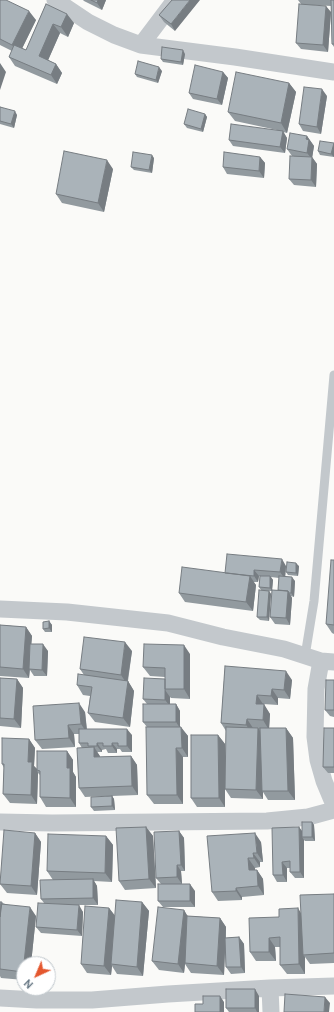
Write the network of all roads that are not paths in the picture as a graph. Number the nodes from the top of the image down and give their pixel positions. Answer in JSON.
{"nodes":[{"id":1,"x":55,"y":0,"type":"edge"},
{"id":2,"x":174,"y":0,"type":"edge"},
{"id":3,"x":141,"y":45,"type":"junction"},
{"id":4,"x":334,"y":72,"type":"edge"},
{"id":5,"x":334,"y":375,"type":"edge"},
{"id":6,"x":0,"y":609,"type":"edge"},
{"id":7,"x":320,"y":660,"type":"edge"},
{"id":8,"x":334,"y":805,"type":"edge"},
{"id":9,"x":334,"y":810,"type":"edge"},
{"id":10,"x":0,"y":822,"type":"edge"},
{"id":11,"x":334,"y":986,"type":"edge"},
{"id":12,"x":270,"y":988,"type":"junction"},
{"id":13,"x":0,"y":998,"type":"edge"},
{"id":14,"x":93,"y":1006,"type":"edge"},
{"id":15,"x":271,"y":1012,"type":"edge"}],
"edges":[{"from":1,"to":3,"type":"street"},
{"from":2,"to":3,"type":"street"},
{"from":3,"to":4,"type":"street"},
{"from":5,"to":7,"type":"lane"},
{"from":6,"to":7,"type":"street"},
{"from":7,"to":8,"type":"street"},
{"from":9,"to":10,"type":"street"},
{"from":11,"to":12,"type":"street"},
{"from":12,"to":14,"type":"street"},
{"from":12,"to":15,"type":"street"},
{"from":13,"to":14,"type":"street"}]}
